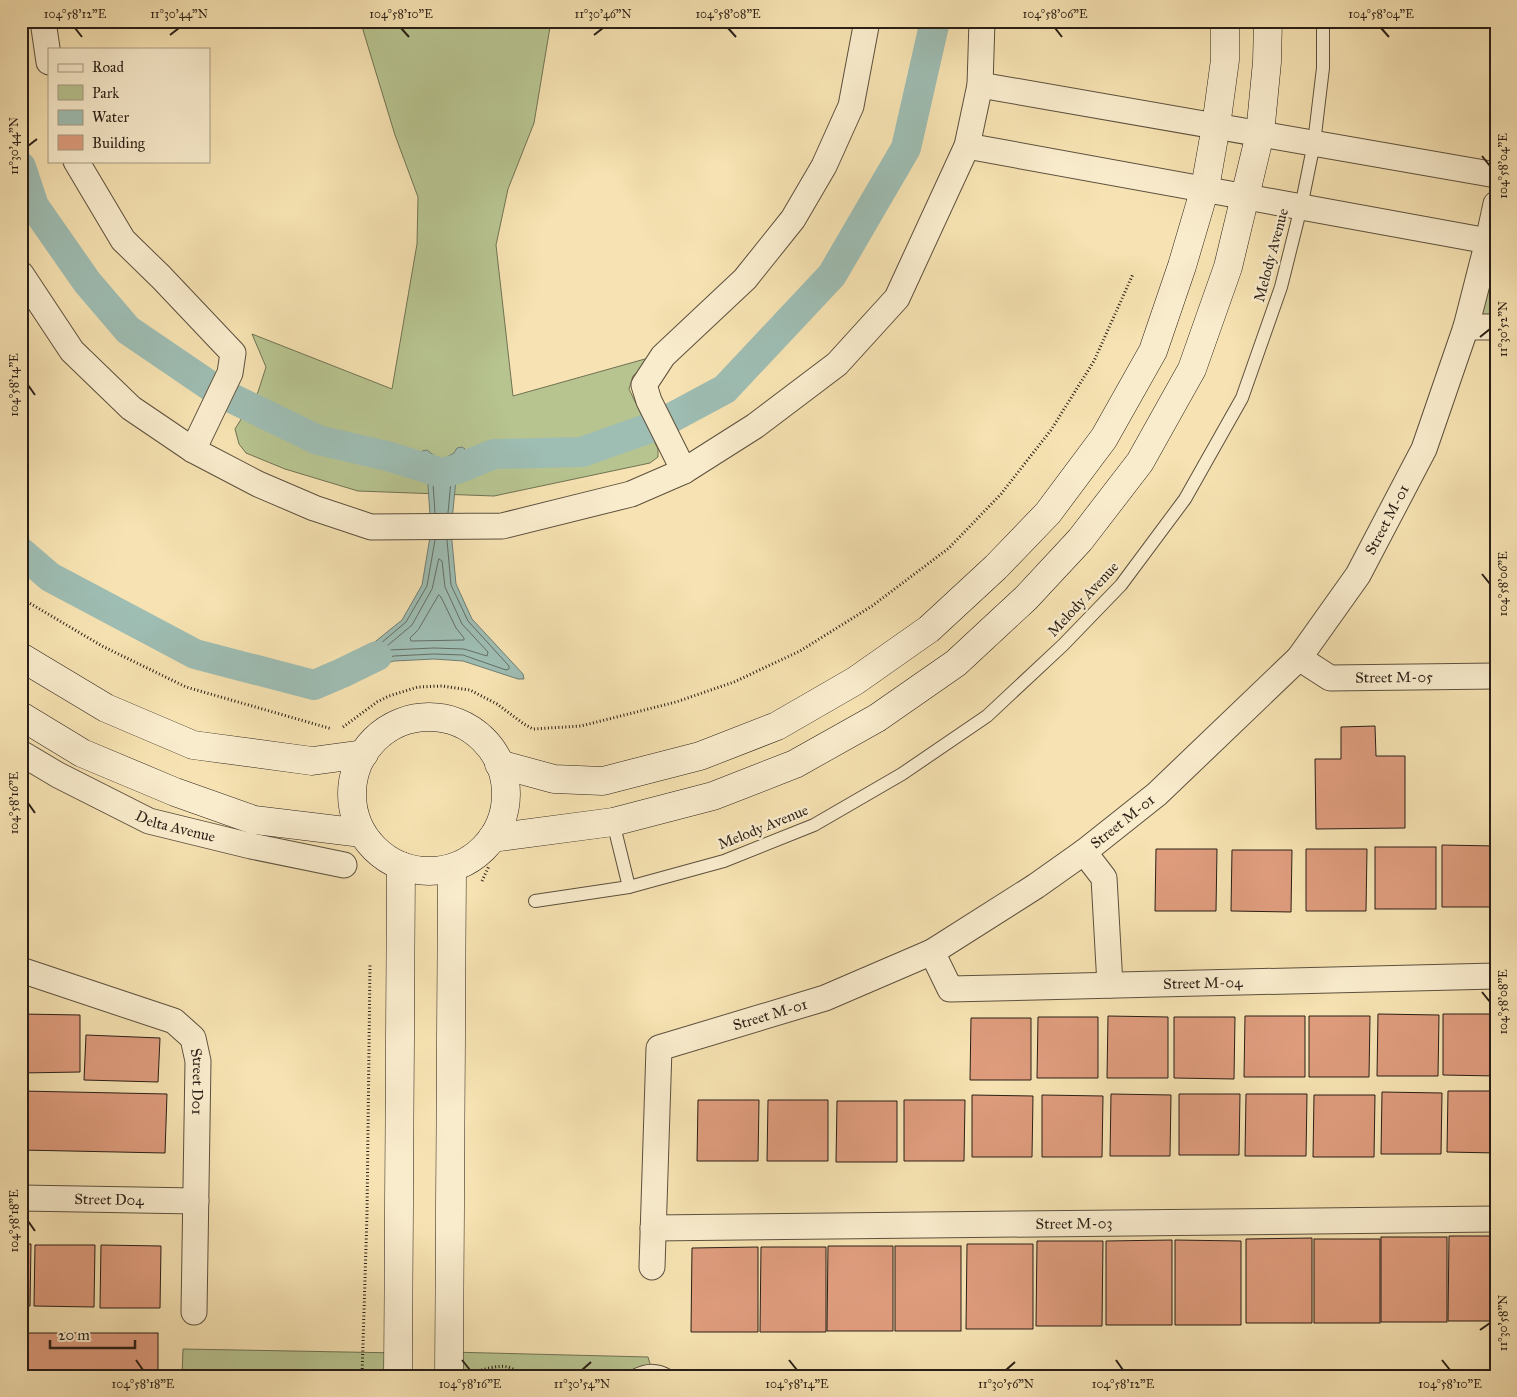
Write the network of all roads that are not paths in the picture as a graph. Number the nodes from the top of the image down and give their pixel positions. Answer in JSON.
{"nodes":[{"id":1,"x":43,"y":21,"type":"edge"},
{"id":2,"x":867,"y":21,"type":"edge"},
{"id":3,"x":982,"y":21,"type":"edge"},
{"id":4,"x":1225,"y":21,"type":"edge"},
{"id":5,"x":1268,"y":21,"type":"edge"},
{"id":6,"x":1324,"y":21,"type":"edge"},
{"id":7,"x":48,"y":55,"type":"edge"},
{"id":8,"x":980,"y":85,"type":"junction"},
{"id":9,"x":1216,"y":126,"type":"junction"},
{"id":10,"x":1260,"y":134,"type":"junction"},
{"id":11,"x":1314,"y":143,"type":"junction"},
{"id":12,"x":967,"y":146,"type":"junction"},
{"id":13,"x":77,"y":162,"type":"edge"},
{"id":14,"x":1496,"y":175,"type":"edge"},
{"id":15,"x":1205,"y":188,"type":"junction"},
{"id":16,"x":1246,"y":196,"type":"junction"},
{"id":17,"x":1496,"y":204,"type":"edge"},
{"id":18,"x":1301,"y":207,"type":"junction"},
{"id":19,"x":1488,"y":241,"type":"junction"},
{"id":20,"x":21,"y":274,"type":"edge"},
{"id":21,"x":1466,"y":327,"type":"junction"},
{"id":22,"x":1496,"y":327,"type":"edge"},
{"id":23,"x":193,"y":450,"type":"junction"},
{"id":24,"x":684,"y":471,"type":"junction"},
{"id":25,"x":21,"y":656,"type":"edge"},
{"id":26,"x":1299,"y":658,"type":"junction"},
{"id":27,"x":1496,"y":676,"type":"edge"},
{"id":28,"x":21,"y":716,"type":"edge"},
{"id":29,"x":21,"y":753,"type":"edge"},
{"id":30,"x":364,"y":754,"type":"junction"},
{"id":31,"x":499,"y":764,"type":"junction"},
{"id":32,"x":254,"y":820,"type":"junction"},
{"id":33,"x":613,"y":822,"type":"junction"},
{"id":34,"x":362,"y":833,"type":"junction"},
{"id":35,"x":492,"y":838,"type":"junction"},
{"id":36,"x":251,"y":846,"type":"junction"},
{"id":37,"x":1084,"y":852,"type":"junction"},
{"id":38,"x":344,"y":865,"type":"dead end"},
{"id":39,"x":401,"y":866,"type":"junction"},
{"id":40,"x":452,"y":869,"type":"junction"},
{"id":41,"x":628,"y":887,"type":"junction"},
{"id":42,"x":535,"y":901,"type":"dead end"},
{"id":43,"x":932,"y":952,"type":"junction"},
{"id":44,"x":21,"y":970,"type":"edge"},
{"id":45,"x":1496,"y":976,"type":"edge"},
{"id":46,"x":1110,"y":985,"type":"junction"},
{"id":47,"x":21,"y":1198,"type":"edge"},
{"id":48,"x":196,"y":1201,"type":"junction"},
{"id":49,"x":1496,"y":1219,"type":"edge"},
{"id":50,"x":653,"y":1228,"type":"junction"},
{"id":51,"x":652,"y":1267,"type":"dead end"},
{"id":52,"x":194,"y":1312,"type":"dead end"},
{"id":53,"x":461,"y":1374,"type":"edge"},
{"id":54,"x":398,"y":1376,"type":"edge"},
{"id":55,"x":634,"y":1376,"type":"edge"},
{"id":56,"x":669,"y":1376,"type":"edge"}],
"edges":[{"from":1,"to":7,"type":"street"},
{"from":2,"to":24,"type":"street"},
{"from":3,"to":8,"type":"street"},
{"from":4,"to":9,"type":"street"},
{"from":5,"to":10,"type":"street"},
{"from":6,"to":11,"type":"lane","name":"Melody Avenue"},
{"from":8,"to":9,"type":"street"},
{"from":8,"to":12,"type":"street"},
{"from":9,"to":10,"type":"street"},
{"from":9,"to":15,"type":"street"},
{"from":10,"to":11,"type":"street"},
{"from":10,"to":16,"type":"street"},
{"from":11,"to":14,"type":"street"},
{"from":11,"to":18,"type":"lane","name":"Melody Avenue"},
{"from":12,"to":15,"type":"street"},
{"from":12,"to":24,"type":"street"},
{"from":13,"to":23,"type":"street"},
{"from":15,"to":16,"type":"street"},
{"from":15,"to":31,"type":"street"},
{"from":16,"to":18,"type":"street"},
{"from":16,"to":33,"type":"street"},
{"from":17,"to":19,"type":"street","name":"Street M-01"},
{"from":18,"to":19,"type":"street"},
{"from":18,"to":41,"type":"lane","name":"Melody Avenue"},
{"from":19,"to":21,"type":"street","name":"Street M-01"},
{"from":20,"to":23,"type":"street"},
{"from":21,"to":22,"type":"street"},
{"from":21,"to":26,"type":"street","name":"Street M-01"},
{"from":23,"to":24,"type":"street"},
{"from":25,"to":30,"type":"street"},
{"from":26,"to":27,"type":"street","name":"Street M-05"},
{"from":26,"to":37,"type":"street","name":"Street M-01"},
{"from":28,"to":32,"type":"street"},
{"from":29,"to":36,"type":"street","name":"Delta Avenue"},
{"from":30,"to":31,"type":"street"},
{"from":30,"to":34,"type":"street"},
{"from":31,"to":35,"type":"street"},
{"from":32,"to":34,"type":"street"},
{"from":32,"to":36,"type":"lane"},
{"from":33,"to":35,"type":"street"},
{"from":33,"to":41,"type":"lane"},
{"from":34,"to":39,"type":"street"},
{"from":35,"to":40,"type":"street"},
{"from":36,"to":38,"type":"street","name":"Delta Avenue"},
{"from":37,"to":43,"type":"street","name":"Street M-01"},
{"from":37,"to":46,"type":"street"},
{"from":39,"to":40,"type":"street"},
{"from":39,"to":54,"type":"street"},
{"from":40,"to":53,"type":"street"},
{"from":41,"to":42,"type":"lane","name":"Melody Avenue"},
{"from":43,"to":46,"type":"street","name":"Street M-04"},
{"from":43,"to":50,"type":"street","name":"Street M-01"},
{"from":44,"to":48,"type":"street","name":"Street D01"},
{"from":45,"to":46,"type":"street","name":"Street M-04"},
{"from":47,"to":48,"type":"street","name":"Street D04"},
{"from":48,"to":52,"type":"street","name":"Street D01"},
{"from":49,"to":50,"type":"street","name":"Street M-03"},
{"from":50,"to":51,"type":"street","name":"Street M-01"},
{"from":55,"to":56,"type":"lane"}]}
